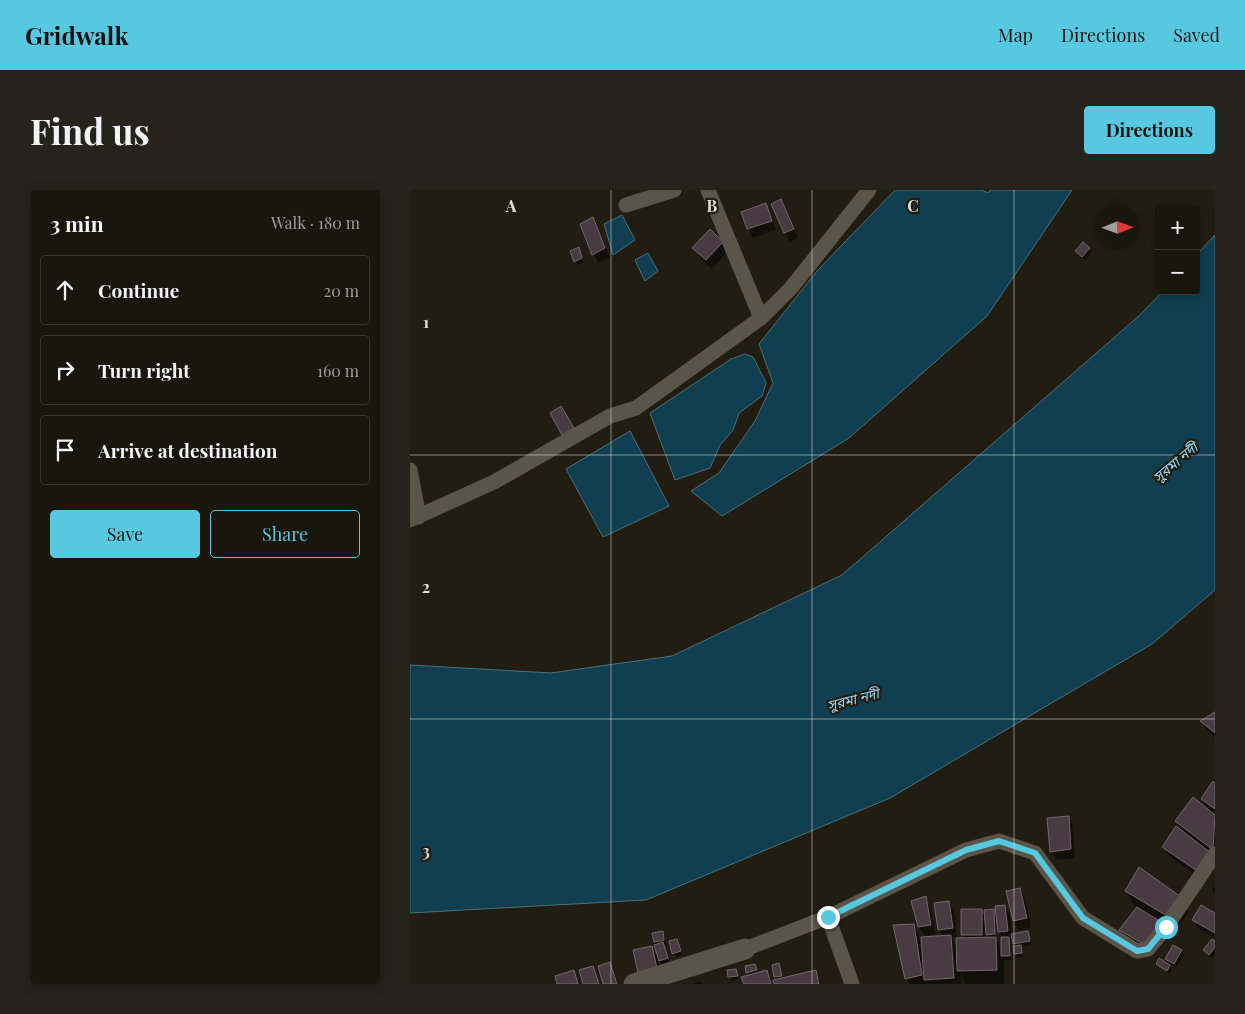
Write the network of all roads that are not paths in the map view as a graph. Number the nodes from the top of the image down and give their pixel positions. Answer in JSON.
{"nodes":[{"id":1,"x":674,"y":190,"type":"edge"},
{"id":2,"x":708,"y":190,"type":"edge"},
{"id":3,"x":869,"y":190,"type":"edge"},
{"id":4,"x":626,"y":206,"type":"dead end"},
{"id":5,"x":761,"y":318,"type":"junction"},
{"id":6,"x":410,"y":470,"type":"edge"},
{"id":7,"x":414,"y":518,"type":"edge"},
{"id":8,"x":1215,"y":854,"type":"edge"},
{"id":9,"x":828,"y":917,"type":"junction"},
{"id":10,"x":745,"y":949,"type":"joint"},
{"id":11,"x":634,"y":984,"type":"edge"},
{"id":12,"x":852,"y":984,"type":"edge"}],
"edges":[{"from":1,"to":4,"type":"street"},
{"from":2,"to":5,"type":"street"},
{"from":3,"to":5,"type":"street"},
{"from":5,"to":7,"type":"street"},
{"from":6,"to":7,"type":"street"},
{"from":8,"to":9,"type":"street"},
{"from":9,"to":10,"type":"street"},
{"from":9,"to":12,"type":"street"},
{"from":10,"to":11,"type":"street"}]}
